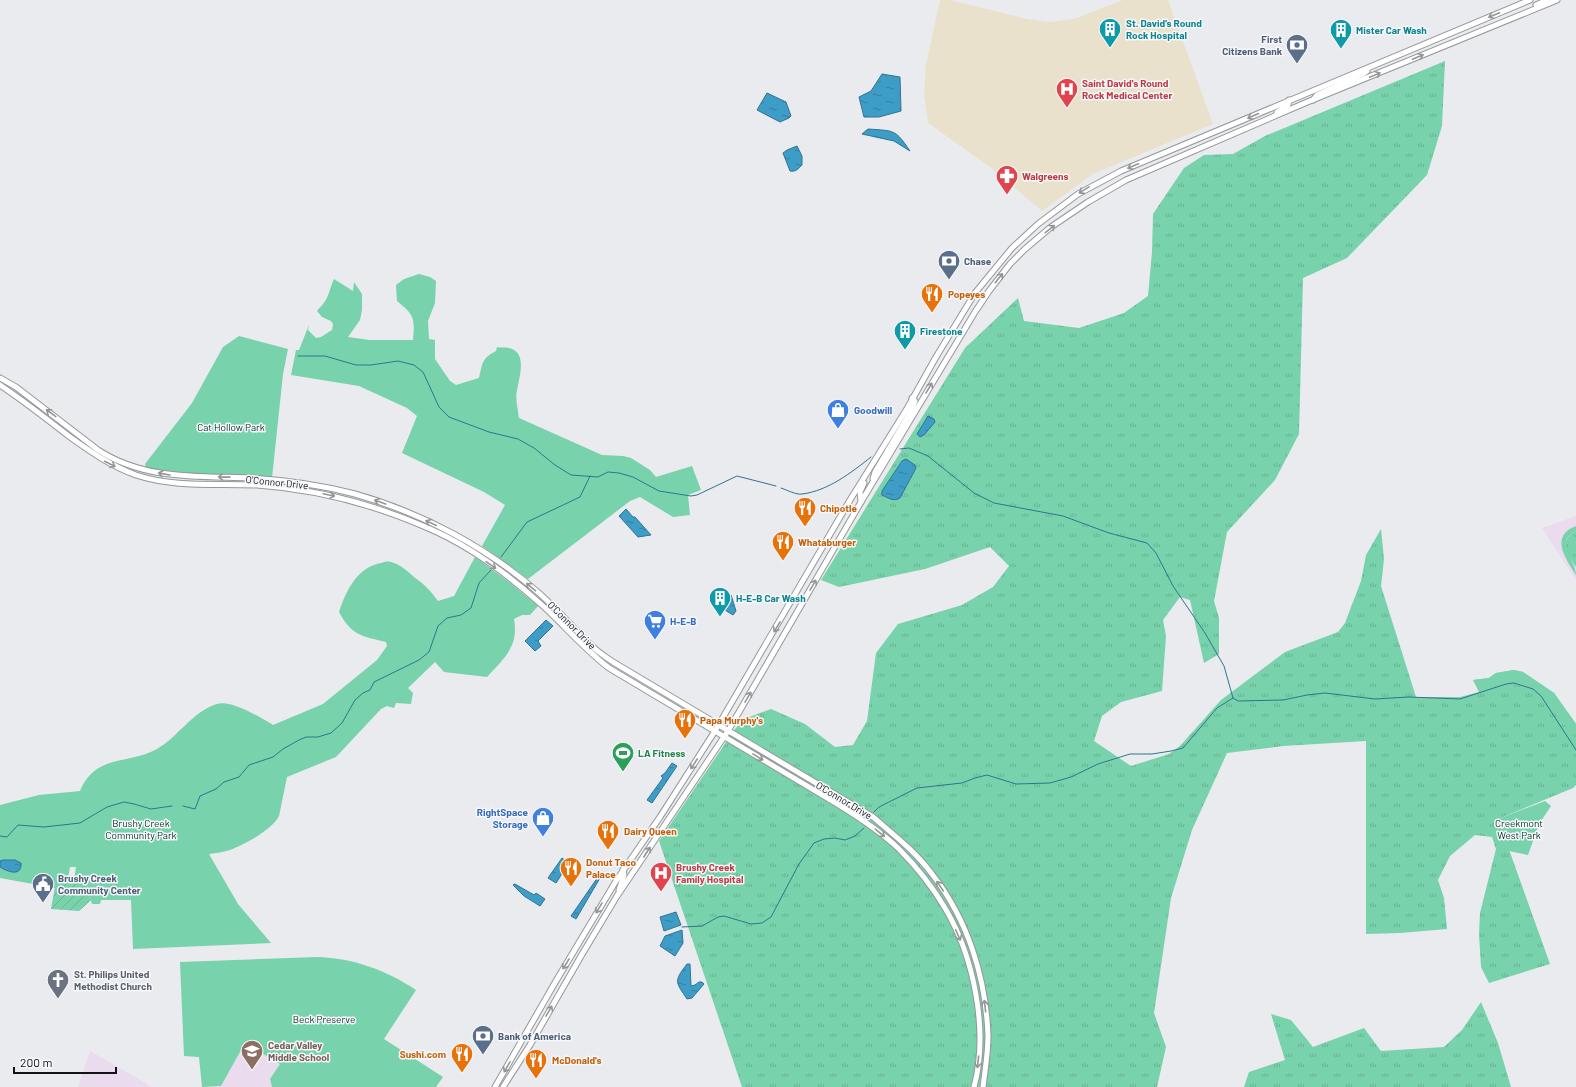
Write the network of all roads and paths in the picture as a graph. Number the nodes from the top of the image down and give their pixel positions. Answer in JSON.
{"nodes":[{"id":1,"x":1530,"y":0,"type":"edge"},
{"id":2,"x":1547,"y":0,"type":"edge"},
{"id":3,"x":1557,"y":0,"type":"edge"},
{"id":4,"x":1523,"y":14,"type":"junction"},
{"id":5,"x":1446,"y":36,"type":"junction"},
{"id":6,"x":1438,"y":39,"type":"junction"},
{"id":7,"x":1450,"y":44,"type":"junction"},
{"id":8,"x":1442,"y":47,"type":"junction"},
{"id":9,"x":1372,"y":66,"type":"junction"},
{"id":10,"x":1289,"y":100,"type":"junction"},
{"id":11,"x":1313,"y":100,"type":"junction"},
{"id":12,"x":1227,"y":138,"type":"junction"},
{"id":13,"x":1180,"y":146,"type":"junction"},
{"id":14,"x":1184,"y":155,"type":"junction"},
{"id":15,"x":0,"y":378,"type":"edge"},
{"id":16,"x":0,"y":385,"type":"edge"},
{"id":17,"x":912,"y":398,"type":"junction"},
{"id":18,"x":890,"y":436,"type":"junction"},
{"id":19,"x":873,"y":482,"type":"junction"},
{"id":20,"x":861,"y":502,"type":"junction"},
{"id":21,"x":612,"y":670,"type":"junction"},
{"id":22,"x":655,"y":688,"type":"junction"},
{"id":23,"x":651,"y":694,"type":"junction"},
{"id":24,"x":678,"y":701,"type":"junction"},
{"id":25,"x":718,"y":725,"type":"junction"},
{"id":26,"x":715,"y":731,"type":"junction"},
{"id":27,"x":728,"y":731,"type":"junction"},
{"id":28,"x":724,"y":737,"type":"junction"},
{"id":29,"x":633,"y":857,"type":"junction"},
{"id":30,"x":624,"y":870,"type":"junction"},
{"id":31,"x":634,"y":872,"type":"junction"},
{"id":32,"x":617,"y":896,"type":"junction"},
{"id":33,"x":495,"y":1087,"type":"edge"},
{"id":34,"x":503,"y":1087,"type":"edge"},
{"id":35,"x":974,"y":1087,"type":"edge"},
{"id":36,"x":983,"y":1087,"type":"edge"}],
"edges":[{"from":1,"to":5,"type":"main road","one_way":true},
{"from":2,"to":4,"type":"main road"},
{"from":3,"to":4,"type":"main road"},
{"from":4,"to":7,"type":"main road"},
{"from":5,"to":6,"type":"main road"},
{"from":5,"to":7,"type":"main road"},
{"from":6,"to":8,"type":"main road"},
{"from":6,"to":9,"type":"main road"},
{"from":7,"to":8,"type":"main road"},
{"from":11,"to":8,"type":"main road","one_way":true},
{"from":9,"to":10,"type":"main road"},
{"from":9,"to":11,"type":"main road"},
{"from":10,"to":12,"type":"main road"},
{"from":10,"to":13,"type":"main road","one_way":true},
{"from":11,"to":12,"type":"main road"},
{"from":12,"to":14,"type":"main road"},
{"from":13,"to":14,"type":"main road"},
{"from":13,"to":17,"type":"main road","one_way":true},
{"from":19,"to":14,"type":"main road","one_way":true},
{"from":22,"to":15,"type":"main road","name":"O'Connor Drive","one_way":true},
{"from":16,"to":21,"type":"main road","name":"O'Connor Drive","one_way":true},
{"from":17,"to":18,"type":"main road"},
{"from":17,"to":19,"type":"main road"},
{"from":18,"to":20,"type":"main road"},
{"from":18,"to":25,"type":"main road","one_way":true},
{"from":19,"to":20,"type":"main road"},
{"from":27,"to":20,"type":"main road","one_way":true},
{"from":21,"to":22,"type":"main road"},
{"from":21,"to":23,"type":"main road","name":"O'Connor Drive"},
{"from":22,"to":24,"type":"main road","name":"O'Connor Drive"},
{"from":23,"to":24,"type":"main road"},
{"from":23,"to":26,"type":"main road","name":"O'Connor Drive"},
{"from":24,"to":25,"type":"main road","name":"O'Connor Drive"},
{"from":25,"to":26,"type":"main road"},
{"from":25,"to":27,"type":"main road","name":"O'Connor Drive"},
{"from":26,"to":28,"type":"main road","name":"O'Connor Drive"},
{"from":26,"to":29,"type":"main road","one_way":true},
{"from":27,"to":28,"type":"main road"},
{"from":36,"to":27,"type":"main road","name":"O'Connor Drive","one_way":true},
{"from":31,"to":28,"type":"main road","one_way":true},
{"from":28,"to":35,"type":"main road","name":"O'Connor Drive","one_way":true},
{"from":29,"to":30,"type":"main road"},
{"from":29,"to":31,"type":"main road"},
{"from":30,"to":32,"type":"main road"},
{"from":30,"to":33,"type":"main road","one_way":true},
{"from":31,"to":32,"type":"main road"},
{"from":34,"to":32,"type":"main road","one_way":true}]}
